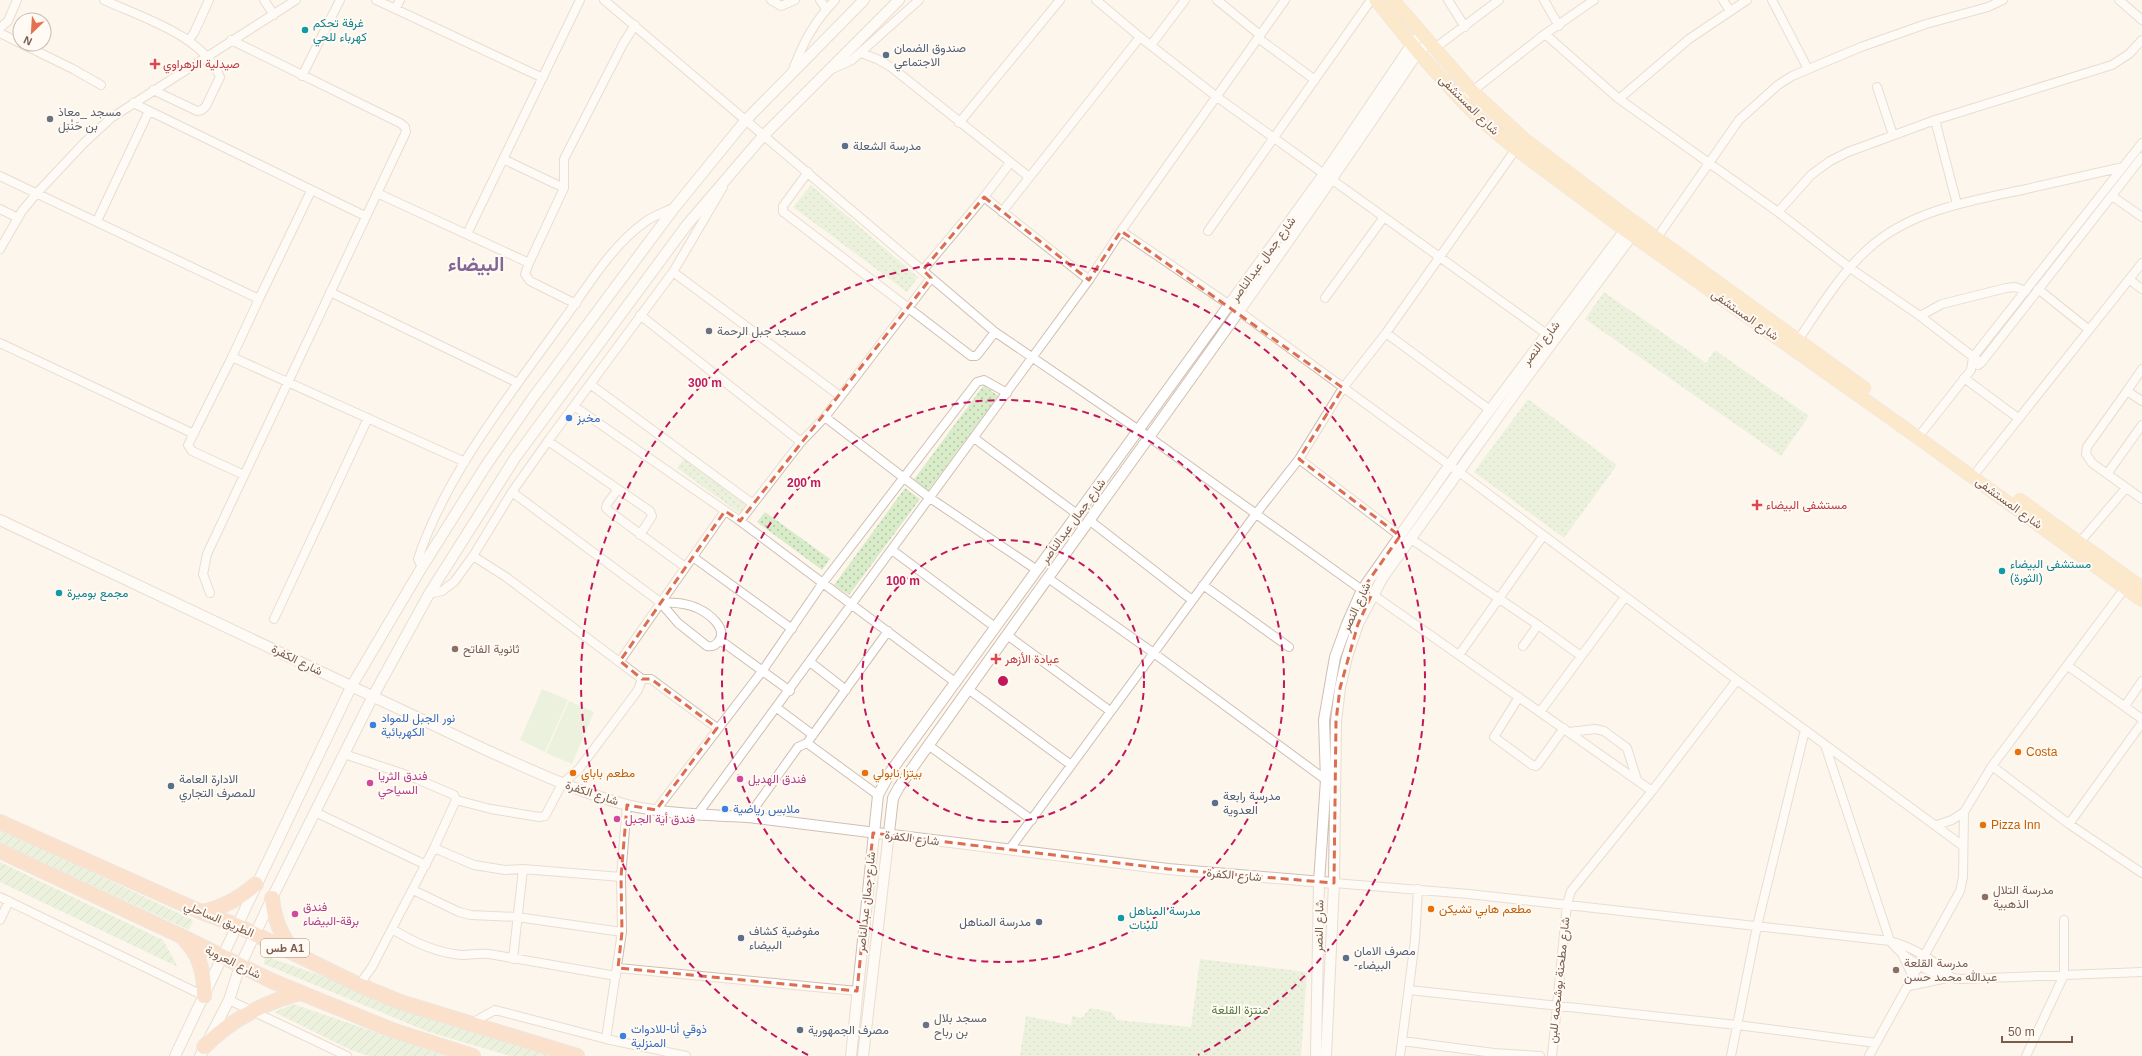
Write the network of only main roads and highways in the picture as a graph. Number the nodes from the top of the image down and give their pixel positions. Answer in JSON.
{"nodes":[{"id":1,"x":1376,"y":0,"type":"edge"},
{"id":2,"x":1393,"y":0,"type":"edge"},
{"id":3,"x":1632,"y":230,"type":"junction"},
{"id":4,"x":1795,"y":344,"type":"junction"},
{"id":5,"x":2142,"y":588,"type":"edge"},
{"id":6,"x":2142,"y":600,"type":"edge"},
{"id":7,"x":0,"y":822,"type":"edge"},
{"id":8,"x":0,"y":851,"type":"edge"},
{"id":9,"x":256,"y":884,"type":"road end"},
{"id":10,"x":272,"y":898,"type":"road end"},
{"id":11,"x":201,"y":912,"type":"junction"},
{"id":12,"x":181,"y":936,"type":"junction"},
{"id":13,"x":295,"y":952,"type":"junction"},
{"id":14,"x":300,"y":993,"type":"junction"},
{"id":15,"x":204,"y":996,"type":"road end"},
{"id":16,"x":202,"y":1052,"type":"edge"},
{"id":17,"x":473,"y":1056,"type":"edge"},
{"id":18,"x":577,"y":1056,"type":"edge"}],
"edges":[{"from":1,"to":3,"type":"main road","name":"شارع المستشفى"},
{"from":2,"to":3,"type":"main road","name":"شارع المستشفى"},
{"from":3,"to":4,"type":"main road","name":"شارع المستشفى"},
{"from":4,"to":5,"type":"main road","name":"شارع المستشفى"},
{"from":4,"to":6,"type":"main road","name":"شارع المستشفى"},
{"from":7,"to":11,"type":"highway","name":"الطريق الساحلي","number":"طس A1"},
{"from":8,"to":12,"type":"highway","name":"شارع العروبة","number":"طس A1"},
{"from":9,"to":11,"type":"highway"},
{"from":10,"to":13,"type":"highway"},
{"from":11,"to":13,"type":"highway","name":"الطريق الساحلي","number":"طس A1"},
{"from":12,"to":14,"type":"highway","name":"شارع العروبة","number":"طس A1"},
{"from":12,"to":15,"type":"highway"},
{"from":13,"to":18,"type":"highway","name":"الطريق الساحلي","number":"طس A1"},
{"from":14,"to":16,"type":"highway"},
{"from":14,"to":17,"type":"highway","name":"شارع العروبة","number":"طس A1"}]}
